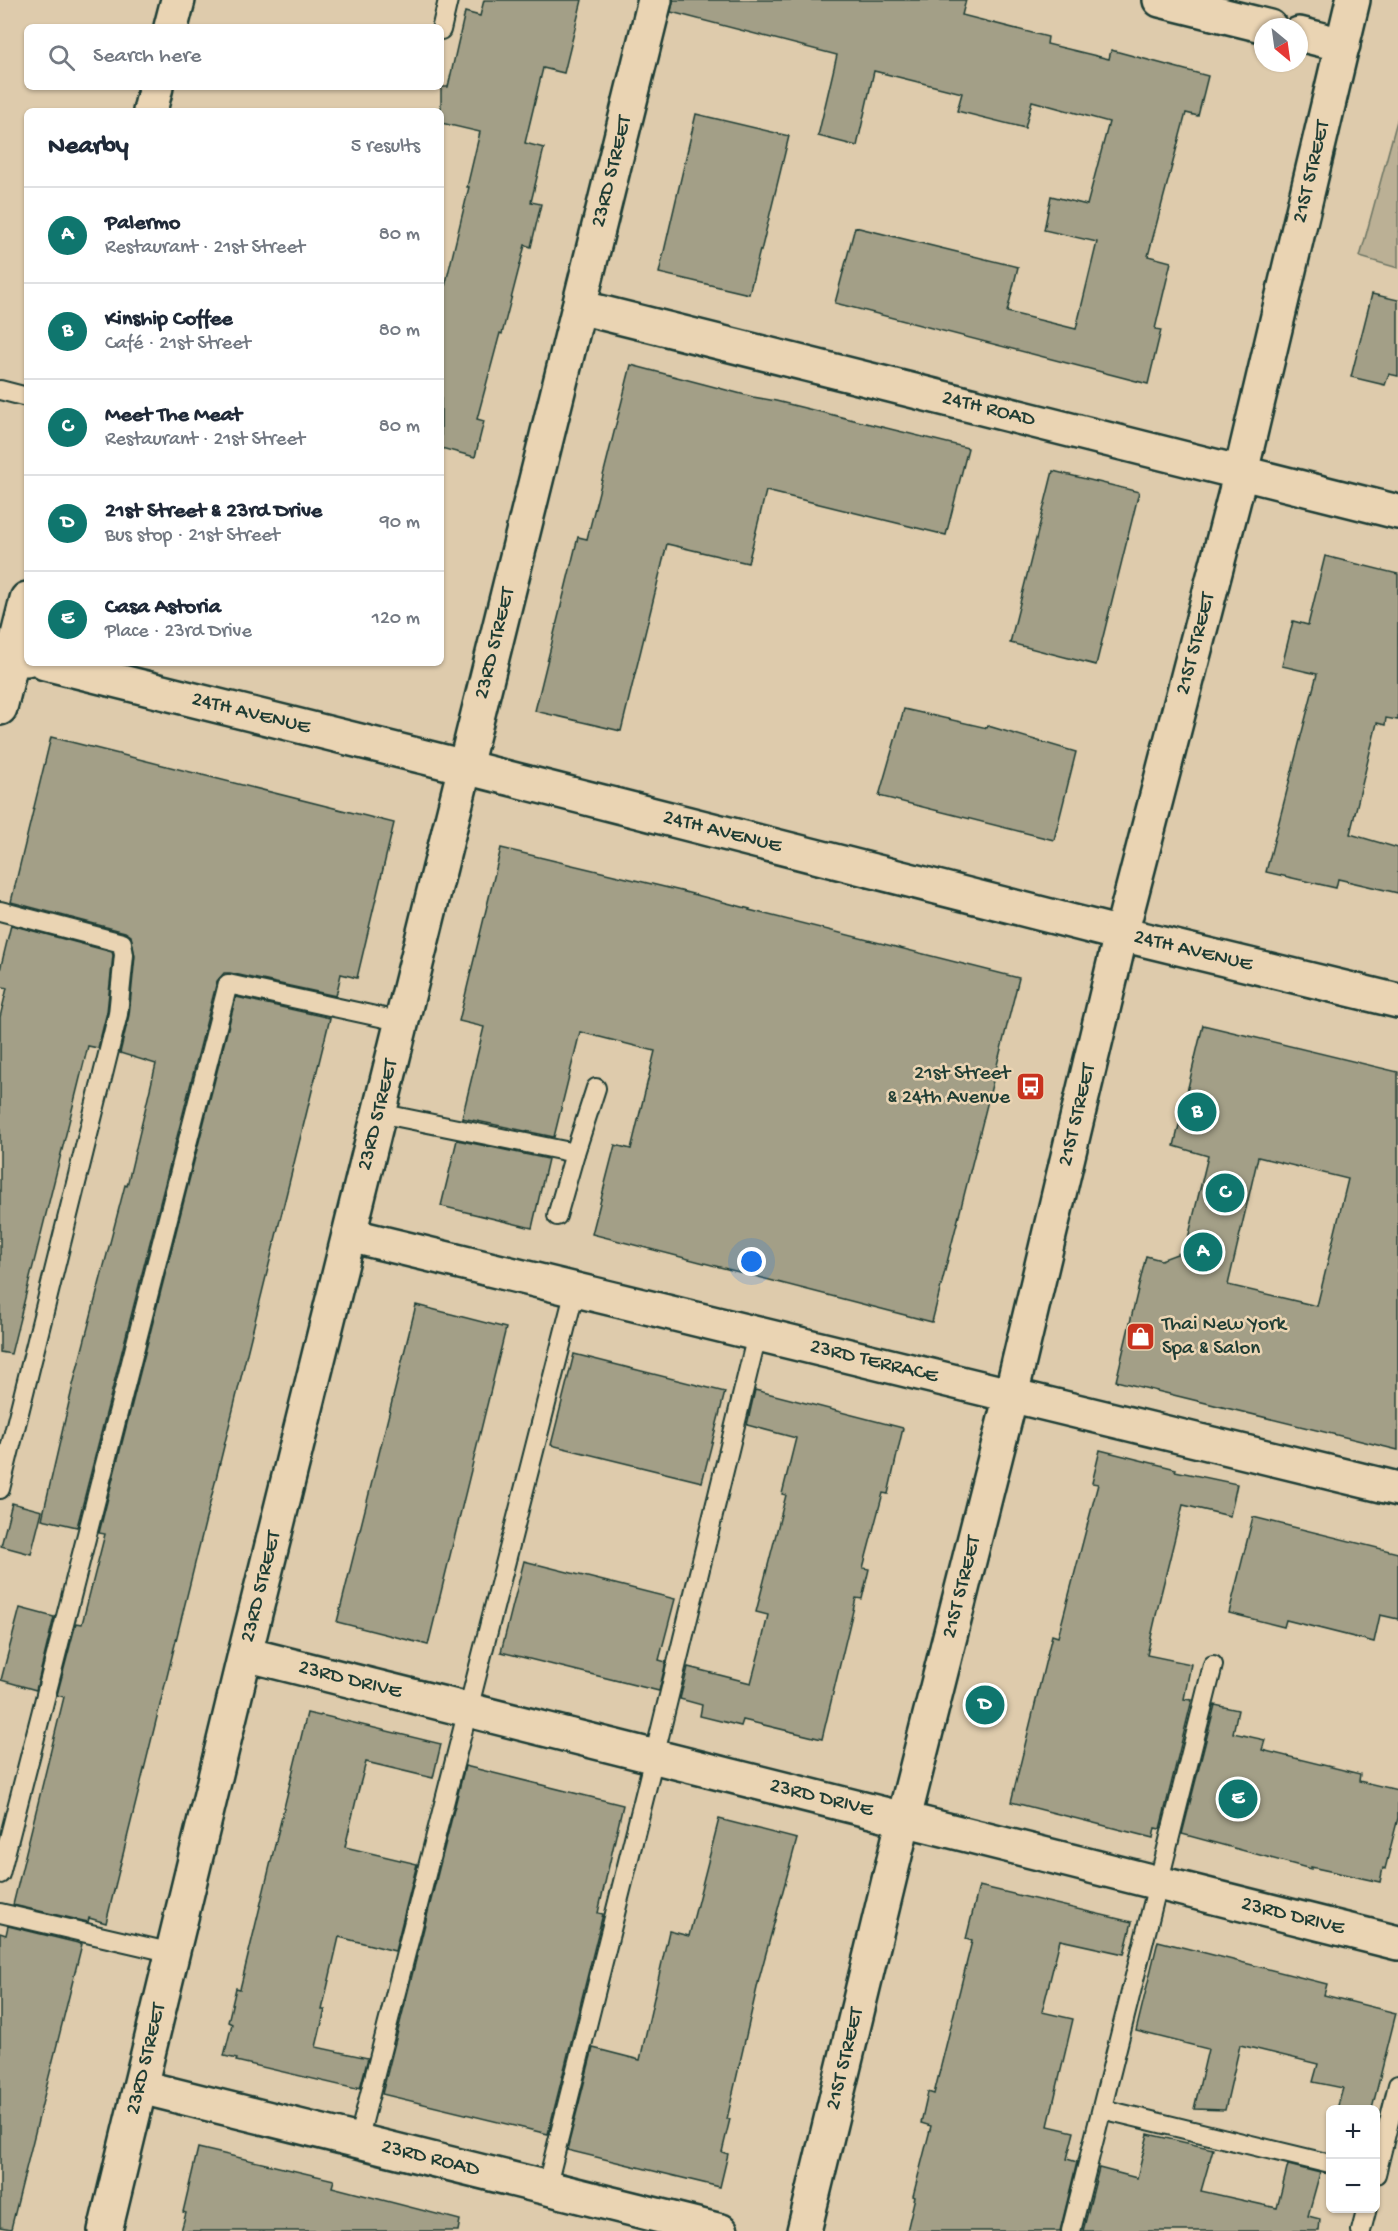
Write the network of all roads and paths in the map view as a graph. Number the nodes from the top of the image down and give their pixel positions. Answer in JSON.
{"nodes":[{"id":1,"x":178,"y":0,"type":"edge"},
{"id":2,"x":448,"y":0,"type":"edge"},
{"id":3,"x":655,"y":0,"type":"edge"},
{"id":4,"x":1160,"y":0,"type":"edge"},
{"id":5,"x":1353,"y":0,"type":"edge"},
{"id":6,"x":1254,"y":23,"type":"edge"},
{"id":7,"x":172,"y":24,"type":"edge"},
{"id":8,"x":442,"y":24,"type":"edge"},
{"id":9,"x":1308,"y":36,"type":"edge"},
{"id":10,"x":1343,"y":45,"type":"junction"},
{"id":11,"x":155,"y":90,"type":"edge"},
{"id":12,"x":151,"y":108,"type":"edge"},
{"id":13,"x":579,"y":308,"type":"junction"},
{"id":14,"x":0,"y":390,"type":"edge"},
{"id":15,"x":24,"y":396,"type":"edge"},
{"id":16,"x":1241,"y":472,"type":"junction"},
{"id":17,"x":1398,"y":512,"type":"edge"},
{"id":18,"x":24,"y":611,"type":"edge"},
{"id":19,"x":13,"y":655,"type":"edge"},
{"id":20,"x":57,"y":666,"type":"edge"},
{"id":21,"x":0,"y":708,"type":"edge"},
{"id":22,"x":465,"y":767,"type":"junction"},
{"id":23,"x":0,"y":911,"type":"edge"},
{"id":24,"x":1122,"y":934,"type":"junction"},
{"id":25,"x":1398,"y":1001,"type":"edge"},
{"id":26,"x":402,"y":1022,"type":"junction"},
{"id":27,"x":596,"y":1088,"type":"dead end"},
{"id":28,"x":379,"y":1113,"type":"junction"},
{"id":29,"x":575,"y":1153,"type":"junction"},
{"id":30,"x":557,"y":1216,"type":"dead end"},
{"id":31,"x":349,"y":1235,"type":"junction"},
{"id":32,"x":574,"y":1290,"type":"junction"},
{"id":33,"x":757,"y":1335,"type":"junction"},
{"id":34,"x":1011,"y":1395,"type":"junction"},
{"id":35,"x":0,"y":1489,"type":"edge"},
{"id":36,"x":1398,"y":1489,"type":"edge"},
{"id":37,"x":245,"y":1654,"type":"junction"},
{"id":38,"x":1213,"y":1665,"type":"dead end"},
{"id":39,"x":467,"y":1709,"type":"junction"},
{"id":40,"x":654,"y":1756,"type":"junction"},
{"id":41,"x":904,"y":1818,"type":"junction"},
{"id":42,"x":0,"y":1874,"type":"edge"},
{"id":43,"x":1159,"y":1882,"type":"junction"},
{"id":44,"x":0,"y":1913,"type":"edge"},
{"id":45,"x":1398,"y":1943,"type":"edge"},
{"id":46,"x":173,"y":1953,"type":"junction"},
{"id":47,"x":1398,"y":2085,"type":"edge"},
{"id":48,"x":141,"y":2088,"type":"junction"},
{"id":49,"x":1102,"y":2109,"type":"junction"},
{"id":50,"x":358,"y":2141,"type":"junction"},
{"id":51,"x":1380,"y":2159,"type":"edge"},
{"id":52,"x":1326,"y":2163,"type":"edge"},
{"id":53,"x":546,"y":2189,"type":"junction"},
{"id":54,"x":1366,"y":2213,"type":"edge"},
{"id":55,"x":105,"y":2231,"type":"edge"},
{"id":56,"x":721,"y":2231,"type":"edge"},
{"id":57,"x":804,"y":2231,"type":"edge"},
{"id":58,"x":1071,"y":2231,"type":"edge"},
{"id":59,"x":1361,"y":2231,"type":"edge"}],
"edges":[{"from":1,"to":7,"type":"street"},
{"from":2,"to":8,"type":"lane"},
{"from":3,"to":13,"type":"street","name":"23RD STREET"},
{"from":4,"to":6,"type":"street"},
{"from":5,"to":10,"type":"street","name":"21ST STREET"},
{"from":9,"to":10,"type":"street"},
{"from":10,"to":16,"type":"street","name":"21ST STREET"},
{"from":11,"to":12,"type":"street"},
{"from":13,"to":16,"type":"street","name":"24TH ROAD"},
{"from":13,"to":22,"type":"street","name":"23RD STREET"},
{"from":14,"to":15,"type":"lane"},
{"from":16,"to":17,"type":"street","name":"24TH ROAD"},
{"from":16,"to":24,"type":"street","name":"21ST STREET"},
{"from":18,"to":19,"type":"street"},
{"from":19,"to":21,"type":"street"},
{"from":20,"to":22,"type":"street","name":"24TH AVENUE"},
{"from":22,"to":24,"type":"street","name":"24TH AVENUE"},
{"from":22,"to":26,"type":"street","name":"23RD STREET"},
{"from":23,"to":35,"type":"lane"},
{"from":24,"to":25,"type":"street","name":"24TH AVENUE"},
{"from":24,"to":34,"type":"street","name":"21ST STREET"},
{"from":26,"to":28,"type":"street","name":"23RD STREET"},
{"from":26,"to":42,"type":"lane"},
{"from":27,"to":29,"type":"lane"},
{"from":28,"to":29,"type":"lane"},
{"from":28,"to":31,"type":"street","name":"23RD STREET"},
{"from":29,"to":30,"type":"lane"},
{"from":31,"to":32,"type":"street","name":"23RD TERRACE"},
{"from":31,"to":37,"type":"street","name":"23RD STREET"},
{"from":32,"to":33,"type":"street","name":"23RD TERRACE"},
{"from":32,"to":39,"type":"lane"},
{"from":33,"to":34,"type":"street","name":"23RD TERRACE"},
{"from":33,"to":40,"type":"lane"},
{"from":34,"to":36,"type":"street","name":"23RD TERRACE"},
{"from":34,"to":41,"type":"street","name":"21ST STREET"},
{"from":37,"to":39,"type":"street","name":"23RD DRIVE"},
{"from":37,"to":46,"type":"street","name":"23RD STREET"},
{"from":38,"to":43,"type":"lane"},
{"from":39,"to":40,"type":"street","name":"23RD DRIVE"},
{"from":39,"to":50,"type":"lane"},
{"from":40,"to":41,"type":"street","name":"23RD DRIVE"},
{"from":40,"to":53,"type":"lane"},
{"from":41,"to":43,"type":"street","name":"23RD DRIVE"},
{"from":41,"to":57,"type":"street","name":"21ST STREET"},
{"from":43,"to":45,"type":"street","name":"23RD DRIVE"},
{"from":43,"to":49,"type":"lane"},
{"from":44,"to":46,"type":"lane"},
{"from":46,"to":48,"type":"street","name":"23RD STREET"},
{"from":47,"to":51,"type":"lane"},
{"from":48,"to":50,"type":"street","name":"23RD ROAD"},
{"from":48,"to":55,"type":"street","name":"23RD STREET"},
{"from":49,"to":52,"type":"lane"},
{"from":49,"to":58,"type":"lane"},
{"from":50,"to":53,"type":"street","name":"23RD ROAD"},
{"from":53,"to":56,"type":"street","name":"23RD ROAD"},
{"from":54,"to":59,"type":"lane"}]}
